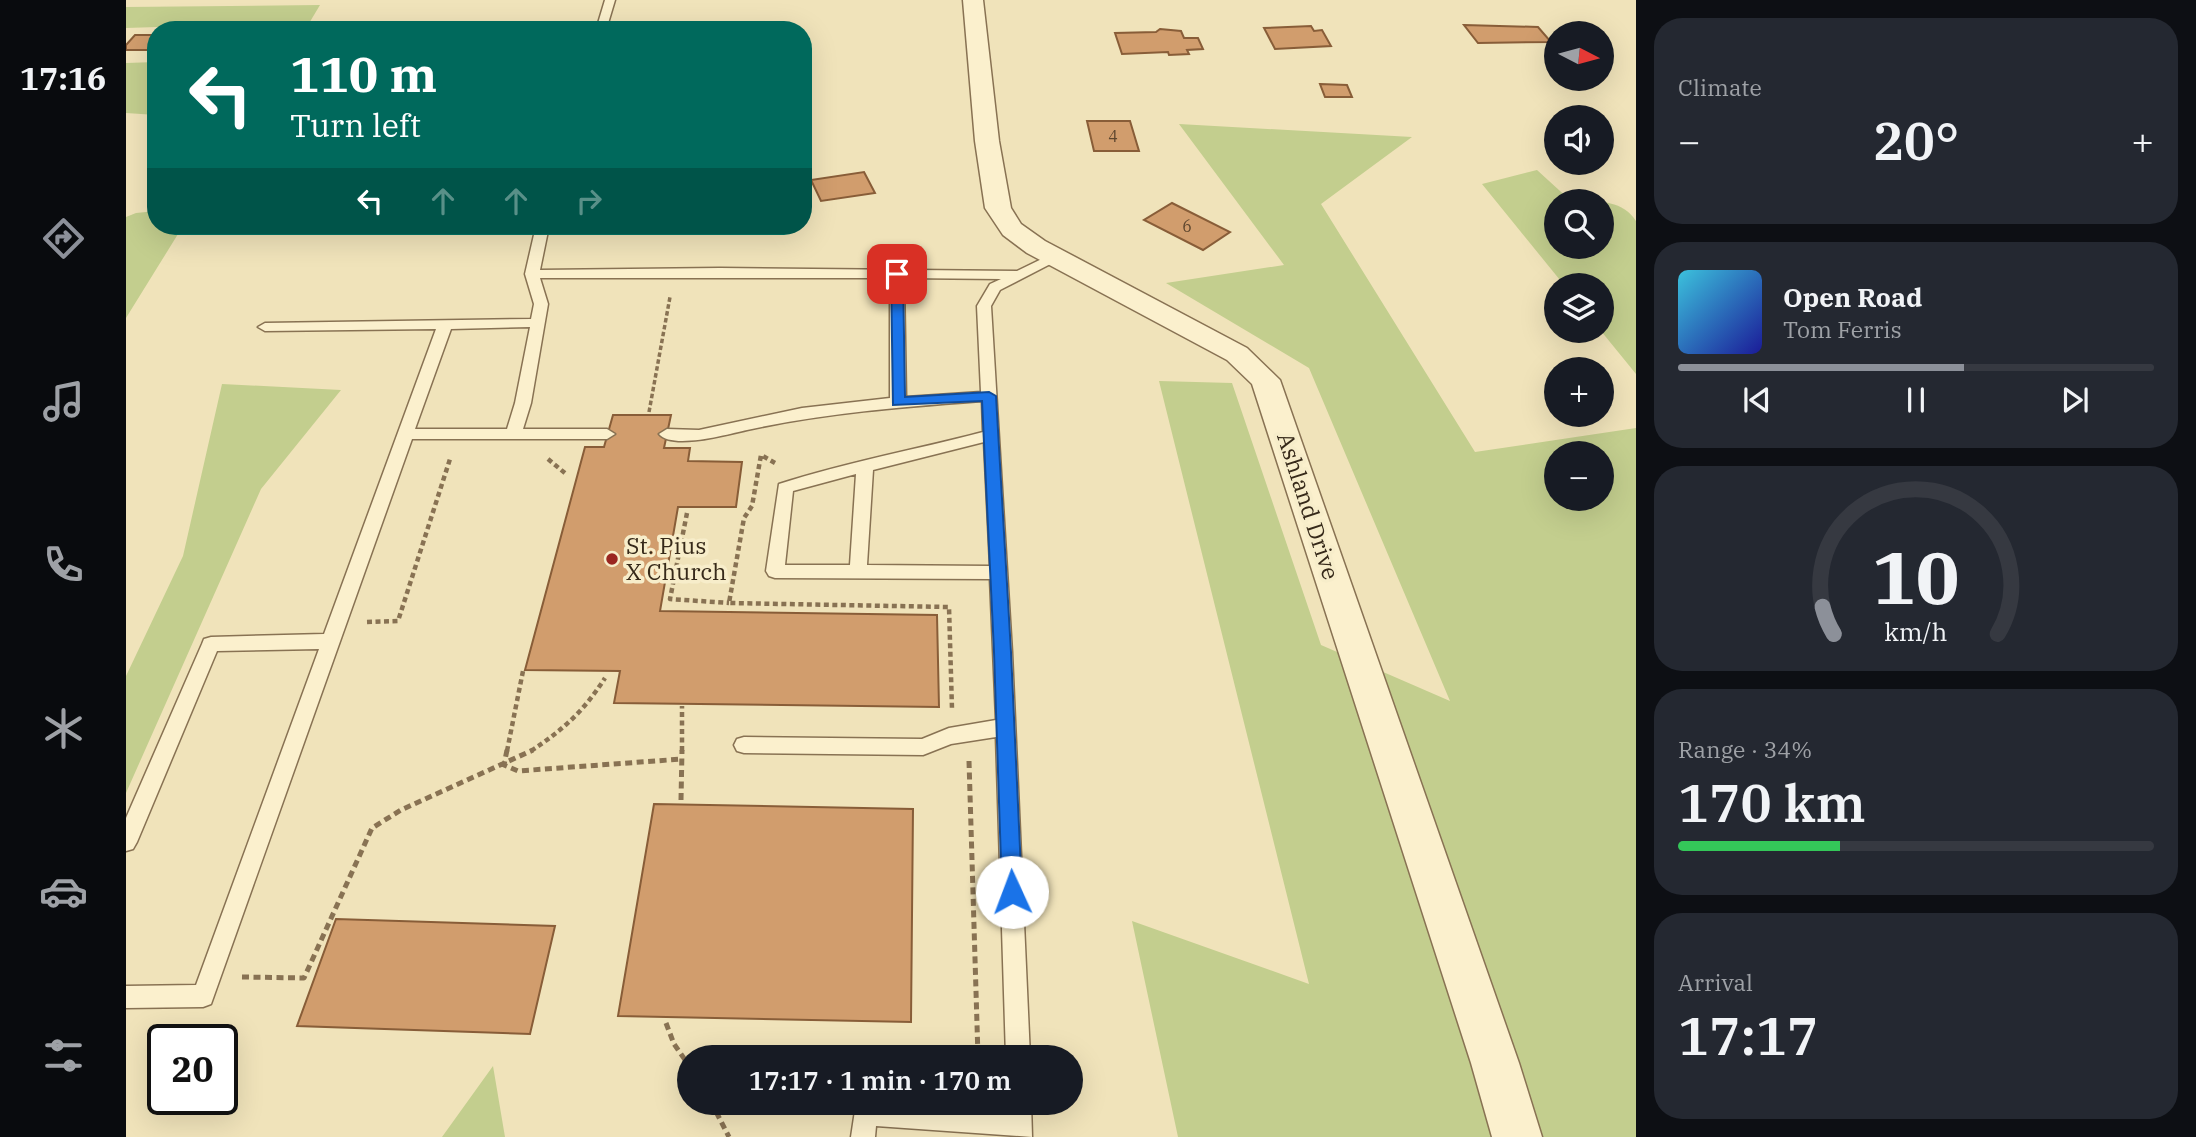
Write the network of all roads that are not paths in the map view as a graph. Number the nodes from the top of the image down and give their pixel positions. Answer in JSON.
{"nodes":[{"id":1,"x":610,"y":0,"type":"edge"},
{"id":2,"x":973,"y":0,"type":"edge"},
{"id":3,"x":604,"y":21,"type":"edge"},
{"id":4,"x":540,"y":235,"type":"edge"},
{"id":5,"x":1057,"y":257,"type":"junction"},
{"id":6,"x":533,"y":274,"type":"junction"},
{"id":7,"x":897,"y":274,"type":"junction"},
{"id":8,"x":1022,"y":275,"type":"junction"},
{"id":9,"x":537,"y":323,"type":"junction"},
{"id":10,"x":445,"y":325,"type":"junction"},
{"id":11,"x":265,"y":327,"type":"dead end"},
{"id":12,"x":989,"y":396,"type":"junction"},
{"id":13,"x":898,"y":402,"type":"junction"},
{"id":14,"x":514,"y":433,"type":"junction"},
{"id":15,"x":405,"y":434,"type":"junction"},
{"id":16,"x":607,"y":434,"type":"dead end"},
{"id":17,"x":667,"y":434,"type":"dead end"},
{"id":18,"x":990,"y":435,"type":"junction"},
{"id":19,"x":865,"y":466,"type":"junction"},
{"id":20,"x":858,"y":572,"type":"junction"},
{"id":21,"x":998,"y":573,"type":"junction"},
{"id":22,"x":334,"y":631,"type":"junction"},
{"id":23,"x":1006,"y":727,"type":"junction"},
{"id":24,"x":744,"y":745,"type":"dead end"},
{"id":25,"x":126,"y":842,"type":"edge"},
{"id":26,"x":126,"y":997,"type":"edge"},
{"id":27,"x":1018,"y":1045,"type":"edge"},
{"id":28,"x":1020,"y":1121,"type":"edge"},
{"id":29,"x":863,"y":1137,"type":"edge"},
{"id":30,"x":1517,"y":1137,"type":"edge"}],
"edges":[{"from":1,"to":3,"type":"lane"},
{"from":2,"to":5,"type":"street","name":"Ashland Drive"},
{"from":4,"to":6,"type":"lane"},
{"from":5,"to":8,"type":"lane"},
{"from":5,"to":30,"type":"street","name":"Ashland Drive"},
{"from":6,"to":7,"type":"lane"},
{"from":6,"to":9,"type":"lane"},
{"from":7,"to":8,"type":"lane"},
{"from":7,"to":13,"type":"lane"},
{"from":8,"to":12,"type":"lane"},
{"from":9,"to":10,"type":"lane"},
{"from":9,"to":14,"type":"lane"},
{"from":10,"to":11,"type":"lane"},
{"from":10,"to":15,"type":"lane"},
{"from":12,"to":13,"type":"lane"},
{"from":12,"to":18,"type":"lane"},
{"from":13,"to":17,"type":"lane"},
{"from":14,"to":15,"type":"lane"},
{"from":14,"to":16,"type":"lane"},
{"from":15,"to":22,"type":"lane"},
{"from":18,"to":19,"type":"lane"},
{"from":18,"to":21,"type":"lane"},
{"from":19,"to":20,"type":"lane"},
{"from":19,"to":20,"type":"lane"},
{"from":20,"to":21,"type":"lane"},
{"from":21,"to":23,"type":"lane"},
{"from":22,"to":25,"type":"lane"},
{"from":22,"to":26,"type":"lane"},
{"from":23,"to":24,"type":"lane"},
{"from":23,"to":27,"type":"lane"},
{"from":28,"to":29,"type":"lane"}]}
